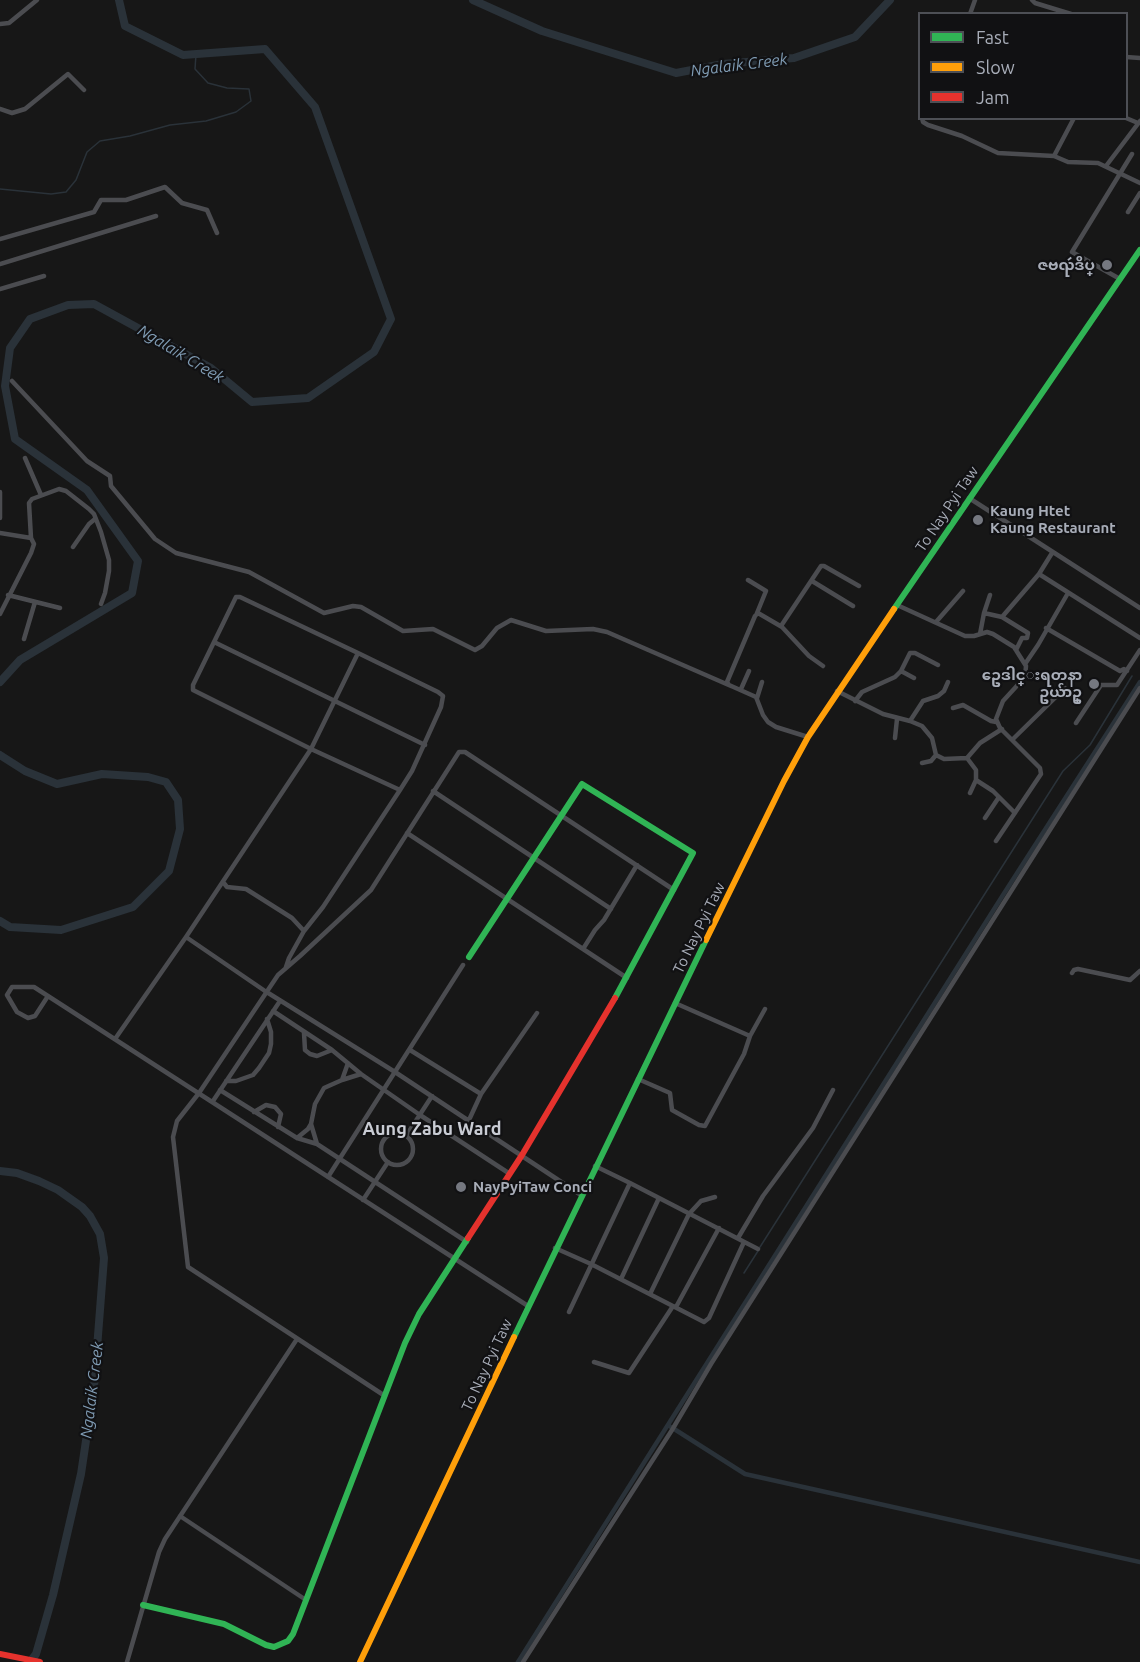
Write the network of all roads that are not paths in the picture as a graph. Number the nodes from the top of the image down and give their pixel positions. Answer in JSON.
{"nodes":[{"id":1,"x":37,"y":0,"type":"edge"},
{"id":2,"x":1032,"y":0,"type":"edge"},
{"id":3,"x":1064,"y":12,"type":"edge"},
{"id":4,"x":0,"y":24,"type":"edge"},
{"id":5,"x":84,"y":90,"type":"dead end"},
{"id":6,"x":0,"y":109,"type":"edge"},
{"id":7,"x":922,"y":120,"type":"edge"},
{"id":8,"x":1073,"y":120,"type":"edge"},
{"id":9,"x":1139,"y":122,"type":"edge"},
{"id":10,"x":1132,"y":154,"type":"dead end"},
{"id":11,"x":1054,"y":156,"type":"junction"},
{"id":12,"x":1106,"y":166,"type":"junction"},
{"id":13,"x":1121,"y":173,"type":"junction"},
{"id":14,"x":1140,"y":183,"type":"edge"},
{"id":15,"x":1140,"y":193,"type":"edge"},
{"id":16,"x":1128,"y":212,"type":"dead end"},
{"id":17,"x":156,"y":216,"type":"dead end"},
{"id":18,"x":217,"y":233,"type":"dead end"},
{"id":19,"x":0,"y":239,"type":"edge"},
{"id":20,"x":1140,"y":250,"type":"edge"},
{"id":21,"x":0,"y":264,"type":"edge"},
{"id":22,"x":44,"y":276,"type":"dead end"},
{"id":23,"x":1120,"y":279,"type":"junction"},
{"id":24,"x":0,"y":289,"type":"edge"},
{"id":25,"x":12,"y":381,"type":"dead end"},
{"id":26,"x":25,"y":458,"type":"dead end"},
{"id":27,"x":0,"y":492,"type":"edge"},
{"id":28,"x":41,"y":495,"type":"junction"},
{"id":29,"x":969,"y":498,"type":"junction"},
{"id":30,"x":0,"y":518,"type":"edge"},
{"id":31,"x":95,"y":519,"type":"junction"},
{"id":32,"x":0,"y":533,"type":"edge"},
{"id":33,"x":31,"y":538,"type":"junction"},
{"id":34,"x":72,"y":547,"type":"dead end"},
{"id":35,"x":1052,"y":553,"type":"junction"},
{"id":36,"x":1039,"y":574,"type":"junction"},
{"id":37,"x":748,"y":579,"type":"dead end"},
{"id":38,"x":812,"y":581,"type":"junction"},
{"id":39,"x":859,"y":586,"type":"dead end"},
{"id":40,"x":963,"y":591,"type":"dead end"},
{"id":41,"x":1068,"y":593,"type":"junction"},
{"id":42,"x":8,"y":595,"type":"junction"},
{"id":43,"x":990,"y":595,"type":"dead end"},
{"id":44,"x":35,"y":602,"type":"junction"},
{"id":45,"x":101,"y":604,"type":"dead end"},
{"id":46,"x":897,"y":605,"type":"junction"},
{"id":47,"x":853,"y":606,"type":"dead end"},
{"id":48,"x":60,"y":608,"type":"dead end"},
{"id":49,"x":1140,"y":608,"type":"edge"},
{"id":50,"x":757,"y":613,"type":"junction"},
{"id":51,"x":984,"y":613,"type":"junction"},
{"id":52,"x":0,"y":614,"type":"edge"},
{"id":53,"x":1002,"y":617,"type":"junction"},
{"id":54,"x":936,"y":622,"type":"junction"},
{"id":55,"x":781,"y":626,"type":"junction"},
{"id":56,"x":1046,"y":628,"type":"junction"},
{"id":57,"x":980,"y":634,"type":"junction"},
{"id":58,"x":24,"y":639,"type":"dead end"},
{"id":59,"x":1140,"y":639,"type":"edge"},
{"id":60,"x":214,"y":642,"type":"junction"},
{"id":61,"x":1016,"y":650,"type":"junction"},
{"id":62,"x":1140,"y":650,"type":"edge"},
{"id":63,"x":358,"y":653,"type":"junction"},
{"id":64,"x":1025,"y":664,"type":"junction"},
{"id":65,"x":938,"y":665,"type":"dead end"},
{"id":66,"x":822,"y":666,"type":"dead end"},
{"id":67,"x":901,"y":670,"type":"junction"},
{"id":68,"x":749,"y":671,"type":"dead end"},
{"id":69,"x":1127,"y":671,"type":"junction"},
{"id":70,"x":914,"y":678,"type":"dead end"},
{"id":71,"x":762,"y":682,"type":"dead end"},
{"id":72,"x":948,"y":682,"type":"dead end"},
{"id":73,"x":731,"y":686,"type":"junction"},
{"id":74,"x":1065,"y":688,"type":"dead end"},
{"id":75,"x":1140,"y":688,"type":"edge"},
{"id":76,"x":741,"y":690,"type":"junction"},
{"id":77,"x":837,"y":691,"type":"junction"},
{"id":78,"x":757,"y":698,"type":"junction"},
{"id":79,"x":335,"y":701,"type":"junction"},
{"id":80,"x":855,"y":701,"type":"junction"},
{"id":81,"x":952,"y":708,"type":"dead end"},
{"id":82,"x":897,"y":719,"type":"junction"},
{"id":83,"x":910,"y":721,"type":"junction"},
{"id":84,"x":996,"y":722,"type":"junction"},
{"id":85,"x":1076,"y":723,"type":"dead end"},
{"id":86,"x":1002,"y":729,"type":"junction"},
{"id":87,"x":808,"y":737,"type":"junction"},
{"id":88,"x":895,"y":738,"type":"dead end"},
{"id":89,"x":1012,"y":740,"type":"junction"},
{"id":90,"x":425,"y":745,"type":"junction"},
{"id":91,"x":311,"y":749,"type":"junction"},
{"id":92,"x":936,"y":755,"type":"junction"},
{"id":93,"x":967,"y":758,"type":"junction"},
{"id":94,"x":922,"y":763,"type":"dead end"},
{"id":95,"x":976,"y":780,"type":"junction"},
{"id":96,"x":400,"y":790,"type":"junction"},
{"id":97,"x":433,"y":791,"type":"junction"},
{"id":98,"x":970,"y":793,"type":"dead end"},
{"id":99,"x":999,"y":797,"type":"junction"},
{"id":100,"x":1015,"y":813,"type":"junction"},
{"id":101,"x":561,"y":816,"type":"junction"},
{"id":102,"x":985,"y":818,"type":"dead end"},
{"id":103,"x":407,"y":833,"type":"junction"},
{"id":104,"x":996,"y":841,"type":"dead end"},
{"id":105,"x":534,"y":858,"type":"junction"},
{"id":106,"x":637,"y":865,"type":"junction"},
{"id":107,"x":223,"y":882,"type":"junction"},
{"id":108,"x":674,"y":890,"type":"junction"},
{"id":109,"x":507,"y":898,"type":"junction"},
{"id":110,"x":611,"y":909,"type":"junction"},
{"id":111,"x":304,"y":931,"type":"junction"},
{"id":112,"x":186,"y":937,"type":"junction"},
{"id":113,"x":583,"y":948,"type":"junction"},
{"id":114,"x":469,"y":957,"type":"dead end"},
{"id":115,"x":463,"y":965,"type":"dead end"},
{"id":116,"x":286,"y":968,"type":"junction"},
{"id":117,"x":1140,"y":971,"type":"edge"},
{"id":118,"x":1072,"y":973,"type":"dead end"},
{"id":119,"x":627,"y":978,"type":"junction"},
{"id":120,"x":265,"y":991,"type":"junction"},
{"id":121,"x":48,"y":996,"type":"junction"},
{"id":122,"x":280,"y":1001,"type":"junction"},
{"id":123,"x":675,"y":1003,"type":"junction"},
{"id":124,"x":765,"y":1009,"type":"dead end"},
{"id":125,"x":273,"y":1011,"type":"junction"},
{"id":126,"x":537,"y":1013,"type":"dead end"},
{"id":127,"x":267,"y":1019,"type":"junction"},
{"id":128,"x":304,"y":1033,"type":"junction"},
{"id":129,"x":750,"y":1036,"type":"junction"},
{"id":130,"x":115,"y":1039,"type":"junction"},
{"id":131,"x":332,"y":1050,"type":"junction"},
{"id":132,"x":410,"y":1050,"type":"junction"},
{"id":133,"x":348,"y":1063,"type":"junction"},
{"id":134,"x":395,"y":1072,"type":"junction"},
{"id":135,"x":361,"y":1074,"type":"junction"},
{"id":136,"x":638,"y":1079,"type":"junction"},
{"id":137,"x":342,"y":1080,"type":"junction"},
{"id":138,"x":226,"y":1081,"type":"junction"},
{"id":139,"x":220,"y":1090,"type":"junction"},
{"id":140,"x":833,"y":1090,"type":"dead end"},
{"id":141,"x":384,"y":1091,"type":"junction"},
{"id":142,"x":199,"y":1093,"type":"junction"},
{"id":143,"x":481,"y":1094,"type":"junction"},
{"id":144,"x":432,"y":1096,"type":"junction"},
{"id":145,"x":213,"y":1101,"type":"junction"},
{"id":146,"x":254,"y":1112,"type":"junction"},
{"id":147,"x":420,"y":1115,"type":"junction"},
{"id":148,"x":469,"y":1120,"type":"junction"},
{"id":149,"x":311,"y":1124,"type":"junction"},
{"id":150,"x":278,"y":1127,"type":"junction"},
{"id":151,"x":406,"y":1136,"type":"junction"},
{"id":152,"x":297,"y":1138,"type":"junction"},
{"id":153,"x":317,"y":1144,"type":"junction"},
{"id":154,"x":522,"y":1155,"type":"junction"},
{"id":155,"x":339,"y":1158,"type":"junction"},
{"id":156,"x":388,"y":1162,"type":"junction"},
{"id":157,"x":595,"y":1166,"type":"junction"},
{"id":158,"x":510,"y":1174,"type":"junction"},
{"id":159,"x":328,"y":1177,"type":"junction"},
{"id":160,"x":375,"y":1182,"type":"junction"},
{"id":161,"x":630,"y":1183,"type":"junction"},
{"id":162,"x":581,"y":1195,"type":"junction"},
{"id":163,"x":715,"y":1197,"type":"dead end"},
{"id":164,"x":659,"y":1198,"type":"junction"},
{"id":165,"x":363,"y":1200,"type":"junction"},
{"id":166,"x":689,"y":1214,"type":"junction"},
{"id":167,"x":719,"y":1228,"type":"junction"},
{"id":168,"x":738,"y":1238,"type":"junction"},
{"id":169,"x":467,"y":1242,"type":"junction"},
{"id":170,"x":744,"y":1242,"type":"junction"},
{"id":171,"x":555,"y":1248,"type":"junction"},
{"id":172,"x":758,"y":1249,"type":"dead end"},
{"id":173,"x":456,"y":1260,"type":"junction"},
{"id":174,"x":591,"y":1264,"type":"junction"},
{"id":175,"x":621,"y":1279,"type":"junction"},
{"id":176,"x":650,"y":1294,"type":"junction"},
{"id":177,"x":528,"y":1306,"type":"junction"},
{"id":178,"x":675,"y":1306,"type":"junction"},
{"id":179,"x":569,"y":1312,"type":"dead end"},
{"id":180,"x":297,"y":1339,"type":"junction"},
{"id":181,"x":594,"y":1362,"type":"dead end"},
{"id":182,"x":385,"y":1396,"type":"junction"},
{"id":183,"x":180,"y":1516,"type":"junction"},
{"id":184,"x":306,"y":1600,"type":"junction"},
{"id":185,"x":143,"y":1605,"type":"junction"},
{"id":186,"x":0,"y":1654,"type":"edge"},
{"id":187,"x":38,"y":1662,"type":"edge"},
{"id":188,"x":127,"y":1662,"type":"edge"},
{"id":189,"x":360,"y":1662,"type":"edge"},
{"id":190,"x":523,"y":1662,"type":"edge"}],
"edges":[{"from":1,"to":4,"type":"street"},
{"from":2,"to":3,"type":"street"},
{"from":5,"to":6,"type":"street"},
{"from":7,"to":11,"type":"street"},
{"from":8,"to":11,"type":"street"},
{"from":9,"to":12,"type":"street"},
{"from":10,"to":13,"type":"street"},
{"from":11,"to":12,"type":"street"},
{"from":12,"to":13,"type":"street"},
{"from":13,"to":14,"type":"street"},
{"from":13,"to":23,"type":"street"},
{"from":15,"to":16,"type":"street"},
{"from":17,"to":21,"type":"street"},
{"from":18,"to":19,"type":"street"},
{"from":20,"to":23,"type":"main road","name":"To Nay Pyi Taw"},
{"from":22,"to":24,"type":"street"},
{"from":23,"to":29,"type":"main road","name":"To Nay Pyi Taw"},
{"from":25,"to":73,"type":"street"},
{"from":26,"to":28,"type":"street"},
{"from":27,"to":30,"type":"street"},
{"from":28,"to":31,"type":"street"},
{"from":28,"to":33,"type":"street"},
{"from":29,"to":35,"type":"street"},
{"from":29,"to":46,"type":"main road","name":"To Nay Pyi Taw"},
{"from":31,"to":34,"type":"street"},
{"from":31,"to":45,"type":"street"},
{"from":32,"to":33,"type":"street"},
{"from":33,"to":42,"type":"street"},
{"from":35,"to":36,"type":"street"},
{"from":35,"to":49,"type":"street"},
{"from":36,"to":41,"type":"street"},
{"from":36,"to":53,"type":"street"},
{"from":37,"to":50,"type":"street"},
{"from":38,"to":39,"type":"street"},
{"from":38,"to":47,"type":"street"},
{"from":38,"to":55,"type":"street"},
{"from":40,"to":54,"type":"street"},
{"from":41,"to":56,"type":"street"},
{"from":41,"to":59,"type":"street"},
{"from":42,"to":44,"type":"street"},
{"from":42,"to":52,"type":"street"},
{"from":43,"to":51,"type":"street"},
{"from":44,"to":48,"type":"street"},
{"from":44,"to":58,"type":"street"},
{"from":46,"to":54,"type":"street"},
{"from":46,"to":77,"type":"main road","name":"To Nay Pyi Taw"},
{"from":50,"to":55,"type":"street"},
{"from":50,"to":73,"type":"street"},
{"from":51,"to":53,"type":"street"},
{"from":51,"to":57,"type":"street"},
{"from":53,"to":61,"type":"street"},
{"from":54,"to":57,"type":"street"},
{"from":55,"to":66,"type":"street"},
{"from":56,"to":64,"type":"street"},
{"from":56,"to":69,"type":"street"},
{"from":57,"to":61,"type":"street"},
{"from":60,"to":63,"type":"street"},
{"from":60,"to":79,"type":"street"},
{"from":60,"to":91,"type":"street"},
{"from":61,"to":64,"type":"street"},
{"from":62,"to":69,"type":"street"},
{"from":63,"to":79,"type":"street"},
{"from":63,"to":90,"type":"street"},
{"from":64,"to":84,"type":"street"},
{"from":65,"to":67,"type":"street"},
{"from":67,"to":70,"type":"street"},
{"from":67,"to":80,"type":"street"},
{"from":68,"to":76,"type":"street"},
{"from":69,"to":85,"type":"street"},
{"from":71,"to":78,"type":"street"},
{"from":72,"to":83,"type":"street"},
{"from":73,"to":76,"type":"street"},
{"from":74,"to":89,"type":"street"},
{"from":75,"to":190,"type":"street"},
{"from":76,"to":78,"type":"street"},
{"from":77,"to":80,"type":"street"},
{"from":77,"to":87,"type":"main road","name":"To Nay Pyi Taw"},
{"from":78,"to":87,"type":"street"},
{"from":79,"to":90,"type":"street"},
{"from":79,"to":91,"type":"street"},
{"from":80,"to":82,"type":"street"},
{"from":81,"to":84,"type":"street"},
{"from":82,"to":83,"type":"street"},
{"from":82,"to":88,"type":"street"},
{"from":83,"to":92,"type":"street"},
{"from":84,"to":86,"type":"street"},
{"from":86,"to":89,"type":"street"},
{"from":86,"to":93,"type":"street"},
{"from":87,"to":123,"type":"main road","name":"To Nay Pyi Taw"},
{"from":89,"to":100,"type":"street"},
{"from":90,"to":96,"type":"street"},
{"from":91,"to":96,"type":"street"},
{"from":91,"to":107,"type":"street"},
{"from":92,"to":93,"type":"street"},
{"from":92,"to":94,"type":"street"},
{"from":93,"to":95,"type":"street"},
{"from":95,"to":98,"type":"street"},
{"from":95,"to":99,"type":"street"},
{"from":96,"to":111,"type":"street"},
{"from":97,"to":101,"type":"street"},
{"from":97,"to":103,"type":"street"},
{"from":97,"to":105,"type":"street"},
{"from":99,"to":100,"type":"street"},
{"from":99,"to":102,"type":"street"},
{"from":100,"to":104,"type":"street"},
{"from":101,"to":105,"type":"main road"},
{"from":101,"to":106,"type":"street"},
{"from":101,"to":108,"type":"main road"},
{"from":103,"to":109,"type":"street"},
{"from":103,"to":116,"type":"street"},
{"from":105,"to":109,"type":"main road"},
{"from":105,"to":110,"type":"street"},
{"from":106,"to":108,"type":"street"},
{"from":106,"to":110,"type":"street"},
{"from":107,"to":111,"type":"street"},
{"from":107,"to":112,"type":"street"},
{"from":108,"to":119,"type":"main road"},
{"from":109,"to":113,"type":"street"},
{"from":109,"to":114,"type":"main road"},
{"from":110,"to":113,"type":"street"},
{"from":111,"to":116,"type":"street"},
{"from":112,"to":120,"type":"street"},
{"from":112,"to":130,"type":"street"},
{"from":113,"to":119,"type":"street"},
{"from":115,"to":132,"type":"street"},
{"from":116,"to":120,"type":"street"},
{"from":117,"to":118,"type":"street"},
{"from":119,"to":154,"type":"main road"},
{"from":120,"to":122,"type":"street"},
{"from":120,"to":142,"type":"street"},
{"from":121,"to":121,"type":"street"},
{"from":121,"to":130,"type":"street"},
{"from":122,"to":125,"type":"street"},
{"from":122,"to":134,"type":"street"},
{"from":123,"to":129,"type":"street"},
{"from":123,"to":136,"type":"main road","name":"To Nay Pyi Taw"},
{"from":124,"to":129,"type":"street"},
{"from":125,"to":127,"type":"street"},
{"from":125,"to":128,"type":"street"},
{"from":126,"to":143,"type":"street"},
{"from":127,"to":138,"type":"street"},
{"from":127,"to":138,"type":"street"},
{"from":128,"to":131,"type":"street"},
{"from":128,"to":131,"type":"street"},
{"from":129,"to":136,"type":"street"},
{"from":130,"to":142,"type":"street"},
{"from":131,"to":133,"type":"street"},
{"from":132,"to":134,"type":"street"},
{"from":132,"to":143,"type":"street"},
{"from":133,"to":135,"type":"street"},
{"from":133,"to":137,"type":"street"},
{"from":134,"to":141,"type":"street"},
{"from":134,"to":144,"type":"street"},
{"from":135,"to":137,"type":"street"},
{"from":135,"to":141,"type":"street"},
{"from":136,"to":157,"type":"main road","name":"To Nay Pyi Taw"},
{"from":137,"to":149,"type":"street"},
{"from":138,"to":139,"type":"street"},
{"from":139,"to":145,"type":"street"},
{"from":139,"to":146,"type":"street"},
{"from":140,"to":168,"type":"street"},
{"from":141,"to":147,"type":"street"},
{"from":141,"to":155,"type":"street"},
{"from":142,"to":145,"type":"street"},
{"from":142,"to":180,"type":"street"},
{"from":143,"to":148,"type":"street"},
{"from":144,"to":147,"type":"street"},
{"from":144,"to":148,"type":"street"},
{"from":145,"to":159,"type":"street"},
{"from":146,"to":150,"type":"street"},
{"from":146,"to":150,"type":"street"},
{"from":147,"to":151,"type":"street"},
{"from":147,"to":158,"type":"street"},
{"from":148,"to":154,"type":"street"},
{"from":149,"to":152,"type":"street"},
{"from":149,"to":153,"type":"street"},
{"from":150,"to":152,"type":"street"},
{"from":151,"to":156,"type":"street"},
{"from":151,"to":156,"type":"street"},
{"from":152,"to":153,"type":"street"},
{"from":153,"to":155,"type":"street"},
{"from":154,"to":158,"type":"main road"},
{"from":154,"to":162,"type":"street"},
{"from":155,"to":159,"type":"street"},
{"from":155,"to":160,"type":"street"},
{"from":156,"to":160,"type":"street"},
{"from":157,"to":161,"type":"street"},
{"from":157,"to":162,"type":"main road","name":"To Nay Pyi Taw"},
{"from":158,"to":169,"type":"main road"},
{"from":159,"to":165,"type":"street"},
{"from":160,"to":165,"type":"street"},
{"from":160,"to":169,"type":"street"},
{"from":161,"to":164,"type":"street"},
{"from":161,"to":174,"type":"street"},
{"from":162,"to":171,"type":"main road","name":"To Nay Pyi Taw"},
{"from":163,"to":166,"type":"street"},
{"from":164,"to":166,"type":"street"},
{"from":164,"to":175,"type":"street"},
{"from":165,"to":173,"type":"street"},
{"from":166,"to":167,"type":"street"},
{"from":166,"to":176,"type":"street"},
{"from":167,"to":168,"type":"street"},
{"from":167,"to":178,"type":"street"},
{"from":168,"to":170,"type":"street"},
{"from":169,"to":173,"type":"main road"},
{"from":170,"to":172,"type":"street"},
{"from":170,"to":178,"type":"street"},
{"from":171,"to":174,"type":"street"},
{"from":171,"to":177,"type":"main road","name":"To Nay Pyi Taw"},
{"from":173,"to":177,"type":"street"},
{"from":173,"to":182,"type":"main road"},
{"from":174,"to":175,"type":"street"},
{"from":174,"to":179,"type":"street"},
{"from":175,"to":176,"type":"street"},
{"from":176,"to":178,"type":"street"},
{"from":177,"to":189,"type":"main road","name":"To Nay Pyi Taw"},
{"from":178,"to":181,"type":"street"},
{"from":180,"to":182,"type":"street"},
{"from":180,"to":183,"type":"street"},
{"from":182,"to":184,"type":"main road"},
{"from":183,"to":184,"type":"street"},
{"from":183,"to":185,"type":"street"},
{"from":184,"to":185,"type":"main road"},
{"from":185,"to":188,"type":"street"},
{"from":186,"to":187,"type":"main road"}]}
